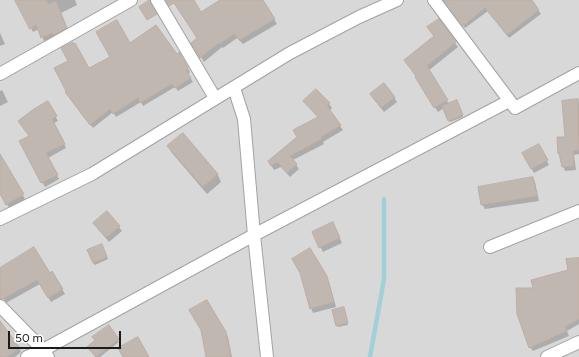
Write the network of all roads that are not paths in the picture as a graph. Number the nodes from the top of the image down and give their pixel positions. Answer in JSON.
{"nodes":[{"id":1,"x":131,"y":0,"type":"edge"},
{"id":2,"x":157,"y":0,"type":"edge"},
{"id":3,"x":397,"y":0,"type":"edge"},
{"id":4,"x":434,"y":0,"type":"edge"},
{"id":5,"x":579,"y":73,"type":"edge"},
{"id":6,"x":0,"y":74,"type":"edge"},
{"id":7,"x":234,"y":88,"type":"junction"},
{"id":8,"x":215,"y":98,"type":"junction"},
{"id":9,"x":509,"y":101,"type":"junction"},
{"id":10,"x":579,"y":211,"type":"edge"},
{"id":11,"x":0,"y":219,"type":"edge"},
{"id":12,"x":254,"y":236,"type":"junction"},
{"id":13,"x":490,"y":248,"type":"dead end"},
{"id":14,"x":0,"y":306,"type":"edge"},
{"id":15,"x":579,"y":342,"type":"edge"},
{"id":16,"x":46,"y":353,"type":"edge"},
{"id":17,"x":27,"y":357,"type":"edge"},
{"id":18,"x":267,"y":357,"type":"edge"},
{"id":19,"x":547,"y":357,"type":"edge"}],
"edges":[{"from":1,"to":6,"type":"street"},
{"from":2,"to":8,"type":"street"},
{"from":3,"to":7,"type":"street"},
{"from":4,"to":9,"type":"street"},
{"from":5,"to":9,"type":"street"},
{"from":7,"to":8,"type":"street"},
{"from":7,"to":12,"type":"street"},
{"from":8,"to":11,"type":"street"},
{"from":9,"to":12,"type":"street"},
{"from":10,"to":13,"type":"street"},
{"from":12,"to":16,"type":"street"},
{"from":12,"to":18,"type":"street"},
{"from":14,"to":16,"type":"street"},
{"from":15,"to":19,"type":"street"},
{"from":16,"to":17,"type":"street"}]}
